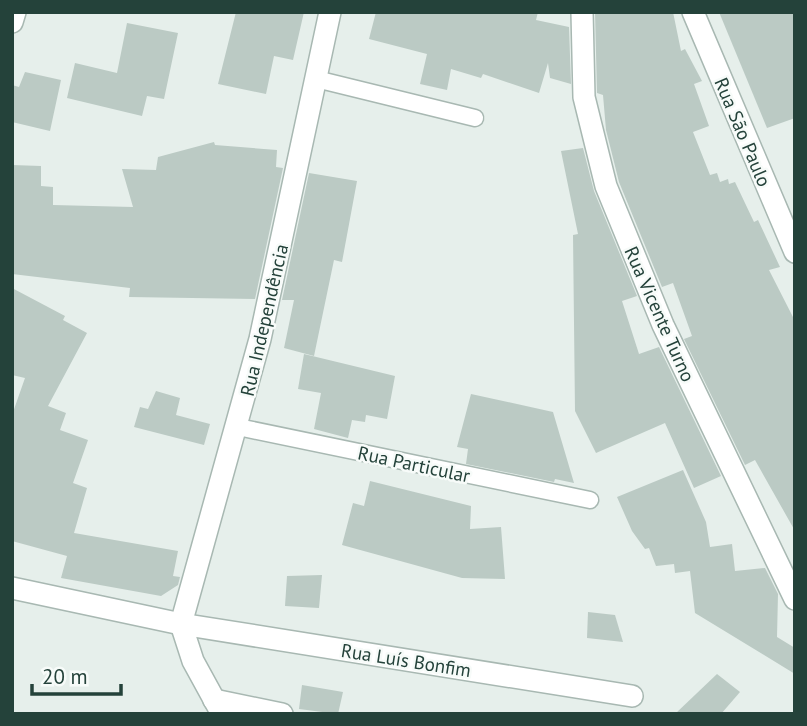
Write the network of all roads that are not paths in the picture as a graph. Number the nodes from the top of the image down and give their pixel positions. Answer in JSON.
{"nodes":[{"id":1,"x":15,"y":12,"type":"edge"},
{"id":2,"x":330,"y":12,"type":"edge"},
{"id":3,"x":582,"y":12,"type":"edge"},
{"id":4,"x":693,"y":12,"type":"edge"},
{"id":5,"x":12,"y":22,"type":"edge"},
{"id":6,"x":316,"y":79,"type":"junction"},
{"id":7,"x":475,"y":118,"type":"dead end"},
{"id":8,"x":795,"y":252,"type":"edge"},
{"id":9,"x":238,"y":427,"type":"junction"},
{"id":10,"x":590,"y":500,"type":"dead end"},
{"id":11,"x":12,"y":588,"type":"edge"},
{"id":12,"x":795,"y":599,"type":"edge"},
{"id":13,"x":181,"y":624,"type":"junction"},
{"id":14,"x":632,"y":696,"type":"dead end"},
{"id":15,"x":218,"y":707,"type":"edge"},
{"id":16,"x":282,"y":714,"type":"edge"}],
"edges":[{"from":1,"to":5,"type":"street"},
{"from":2,"to":6,"type":"street","name":"Rua Independência"},
{"from":3,"to":12,"type":"street","name":"Rua Vicente Turno"},
{"from":4,"to":8,"type":"street","name":"Rua São Paulo"},
{"from":6,"to":7,"type":"lane"},
{"from":6,"to":9,"type":"street","name":"Rua Independência"},
{"from":9,"to":10,"type":"lane","name":"Rua Particular"},
{"from":9,"to":13,"type":"street","name":"Rua Independência"},
{"from":11,"to":13,"type":"street","name":"Rua Luís Bonfim"},
{"from":13,"to":14,"type":"street","name":"Rua Luís Bonfim"},
{"from":13,"to":15,"type":"street"},
{"from":15,"to":16,"type":"street"}]}
